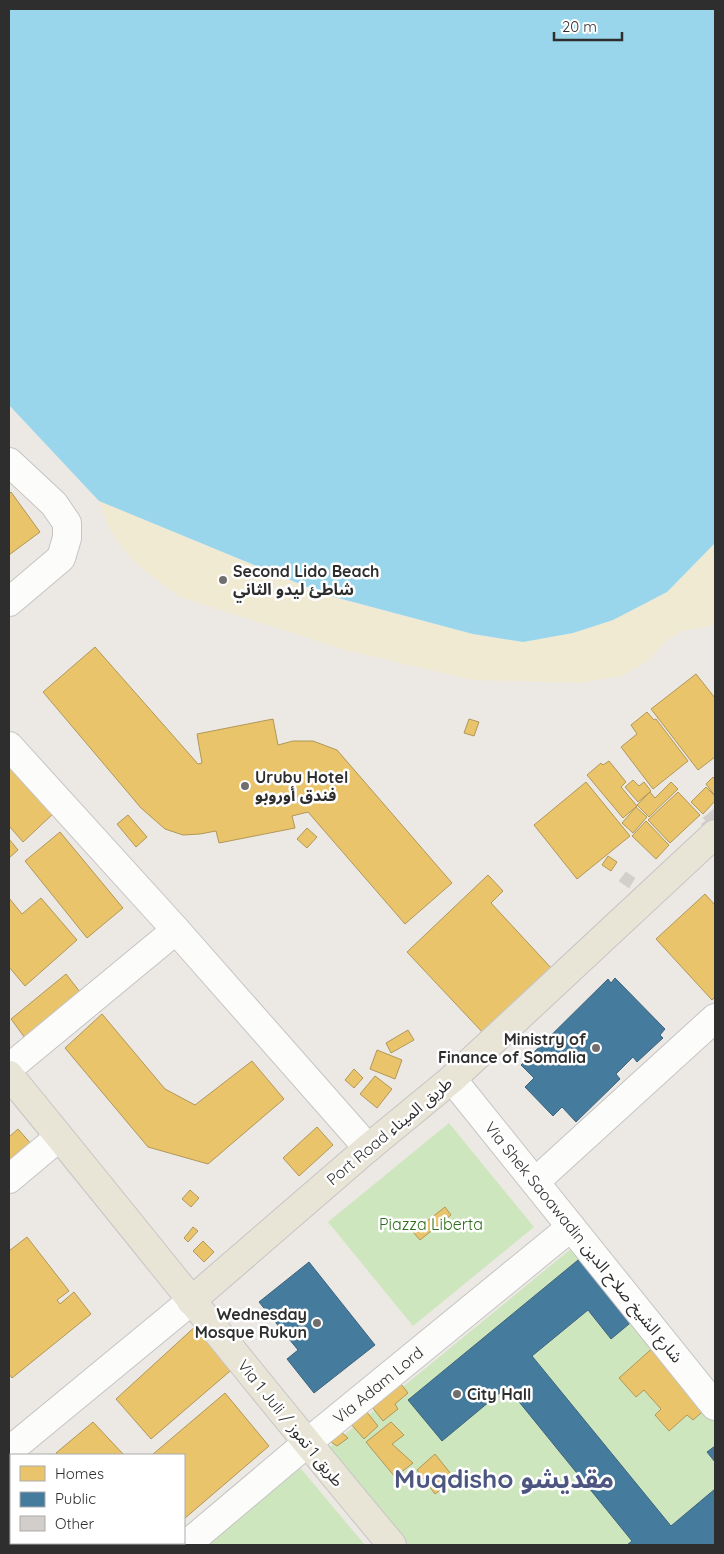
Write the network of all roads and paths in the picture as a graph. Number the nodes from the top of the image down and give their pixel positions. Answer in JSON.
{"nodes":[{"id":1,"x":9,"y":462,"type":"edge"},
{"id":2,"x":9,"y":602,"type":"edge"},
{"id":3,"x":9,"y":746,"type":"edge"},
{"id":4,"x":715,"y":834,"type":"edge"},
{"id":5,"x":176,"y":930,"type":"junction"},
{"id":6,"x":715,"y":1018,"type":"edge"},
{"id":7,"x":9,"y":1068,"type":"edge"},
{"id":8,"x":9,"y":1075,"type":"edge"},
{"id":9,"x":452,"y":1079,"type":"junction"},
{"id":10,"x":59,"y":1137,"type":"junction"},
{"id":11,"x":368,"y":1148,"type":"junction"},
{"id":12,"x":9,"y":1179,"type":"edge"},
{"id":13,"x":535,"y":1182,"type":"junction"},
{"id":14,"x":571,"y":1227,"type":"junction"},
{"id":15,"x":191,"y":1301,"type":"junction"},
{"id":16,"x":715,"y":1406,"type":"edge"},
{"id":17,"x":307,"y":1443,"type":"junction"},
{"id":18,"x":9,"y":1451,"type":"edge"},
{"id":19,"x":186,"y":1545,"type":"edge"},
{"id":20,"x":392,"y":1545,"type":"edge"}],
"edges":[{"from":1,"to":2,"type":"street"},
{"from":3,"to":5,"type":"street"},
{"from":4,"to":9,"type":"main road","name":"Port Road طريق الميناء"},
{"from":5,"to":7,"type":"street"},
{"from":5,"to":11,"type":"street"},
{"from":6,"to":13,"type":"street"},
{"from":8,"to":10,"type":"main road","name":"Via 1 Juli / طريق 1 تموز"},
{"from":9,"to":11,"type":"main road","name":"Port Road طريق الميناء"},
{"from":9,"to":13,"type":"street","name":"Via Shek Saoawadin شارع الشيخ صلاح الدين"},
{"from":10,"to":12,"type":"street"},
{"from":10,"to":15,"type":"main road","name":"Via 1 Juli / طريق 1 تموز"},
{"from":11,"to":15,"type":"main road","name":"Port Road طريق الميناء"},
{"from":13,"to":14,"type":"street","name":"Via Shek Saoawadin شارع الشيخ صلاح الدين"},
{"from":14,"to":16,"type":"street","name":"Via Shek Saoawadin شارع الشيخ صلاح الدين"},
{"from":14,"to":17,"type":"street","name":"Via Adam Lord"},
{"from":15,"to":17,"type":"main road","name":"Via 1 Juli / طريق 1 تموز"},
{"from":15,"to":18,"type":"street"},
{"from":17,"to":19,"type":"street","name":"Via Adam Lord"},
{"from":17,"to":20,"type":"main road","name":"Via 1 Juli / طريق 1 تموز"}]}
